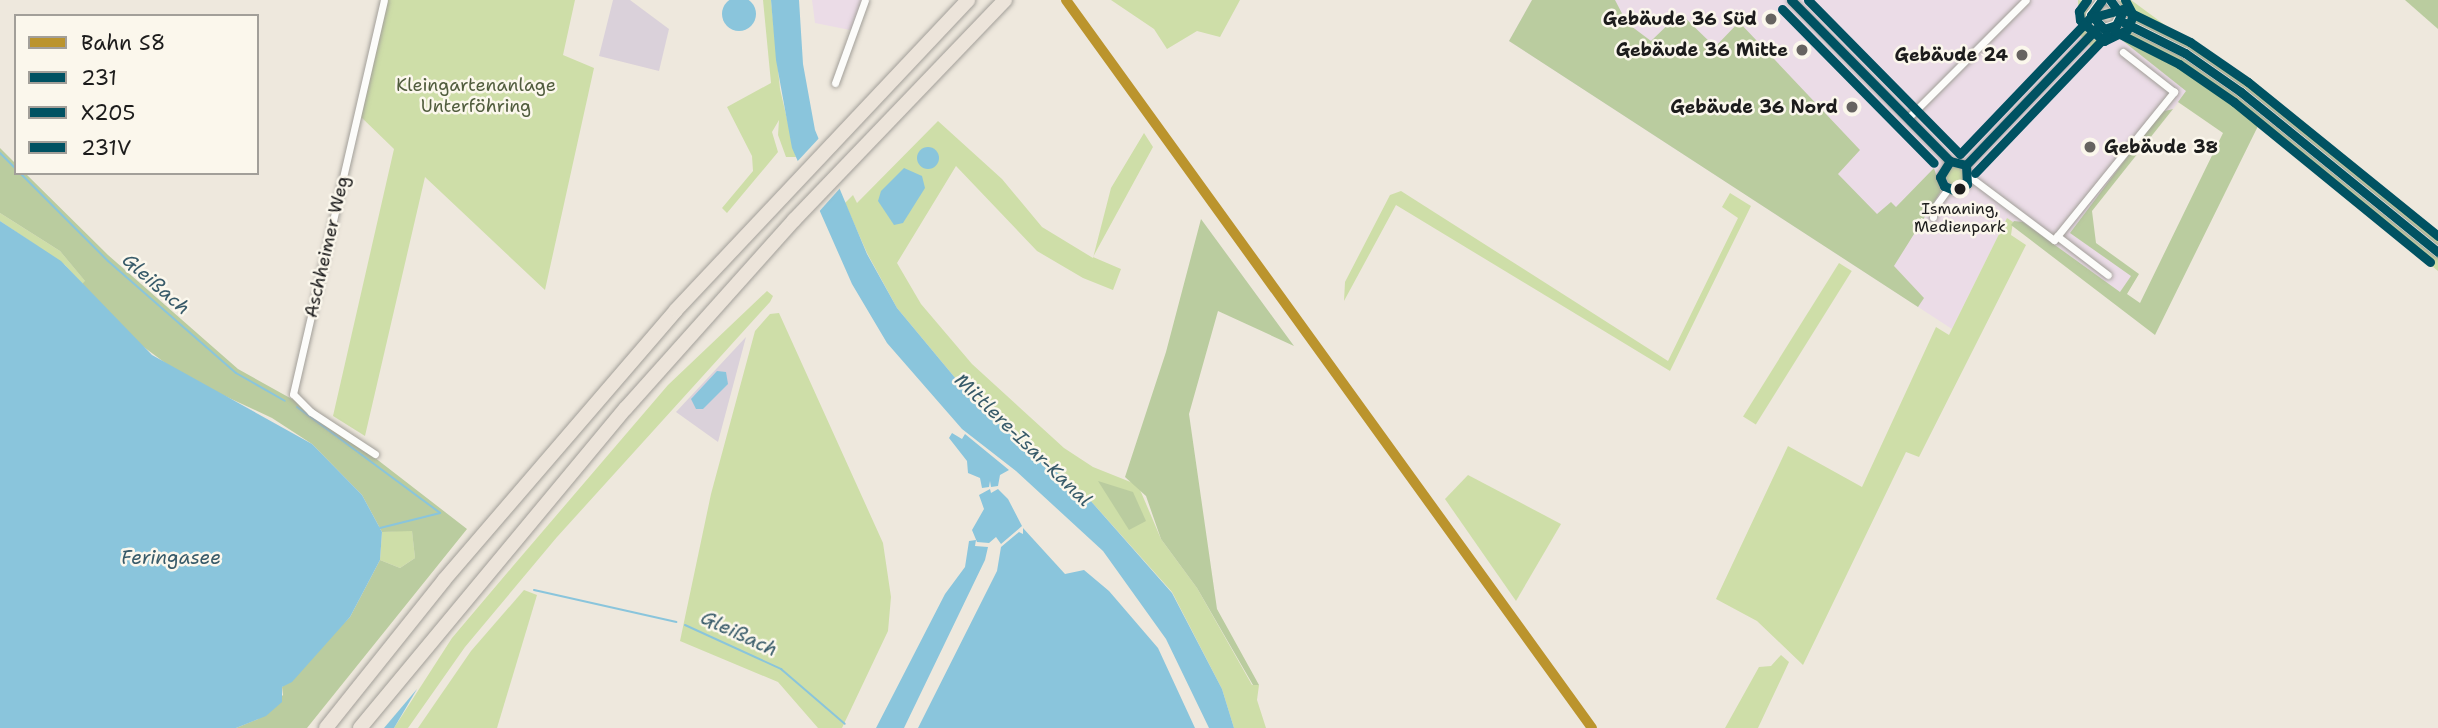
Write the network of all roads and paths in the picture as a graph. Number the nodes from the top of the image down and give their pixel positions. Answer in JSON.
{"nodes":[{"id":1,"x":384,"y":0,"type":"edge"},
{"id":2,"x":865,"y":0,"type":"edge"},
{"id":3,"x":968,"y":0,"type":"edge"},
{"id":4,"x":1005,"y":0,"type":"edge"},
{"id":5,"x":1791,"y":0,"type":"edge"},
{"id":6,"x":2026,"y":0,"type":"edge"},
{"id":7,"x":2105,"y":1,"type":"edge"},
{"id":8,"x":2119,"y":20,"type":"junction"},
{"id":9,"x":2098,"y":27,"type":"junction"},
{"id":10,"x":2123,"y":52,"type":"dead end"},
{"id":11,"x":835,"y":83,"type":"dead end"},
{"id":12,"x":1909,"y":117,"type":"junction"},
{"id":13,"x":1950,"y":161,"type":"junction"},
{"id":14,"x":1966,"y":165,"type":"junction"},
{"id":15,"x":1970,"y":177,"type":"junction"},
{"id":16,"x":1948,"y":189,"type":"junction"},
{"id":17,"x":1933,"y":217,"type":"dead end"},
{"id":18,"x":2057,"y":236,"type":"junction"},
{"id":19,"x":2438,"y":252,"type":"edge"},
{"id":20,"x":2108,"y":275,"type":"dead end"},
{"id":21,"x":375,"y":454,"type":"dead end"},
{"id":22,"x":326,"y":728,"type":"edge"},
{"id":23,"x":360,"y":728,"type":"edge"}],
"edges":[{"from":1,"to":21,"type":"street","name":"Aschheimer Weg"},
{"from":2,"to":11,"type":"street"},
{"from":3,"to":22,"type":"highway"},
{"from":4,"to":23,"type":"highway"},
{"from":5,"to":12,"type":"street"},
{"from":6,"to":12,"type":"street"},
{"from":7,"to":8,"type":"main road"},
{"from":7,"to":9,"type":"main road"},
{"from":8,"to":9,"type":"main road"},
{"from":8,"to":19,"type":"main road"},
{"from":9,"to":14,"type":"street"},
{"from":10,"to":18,"type":"street"},
{"from":12,"to":13,"type":"street"},
{"from":13,"to":14,"type":"street"},
{"from":13,"to":16,"type":"street"},
{"from":14,"to":15,"type":"street"},
{"from":15,"to":16,"type":"street"},
{"from":15,"to":18,"type":"street"},
{"from":16,"to":17,"type":"street"},
{"from":18,"to":20,"type":"street"}]}
